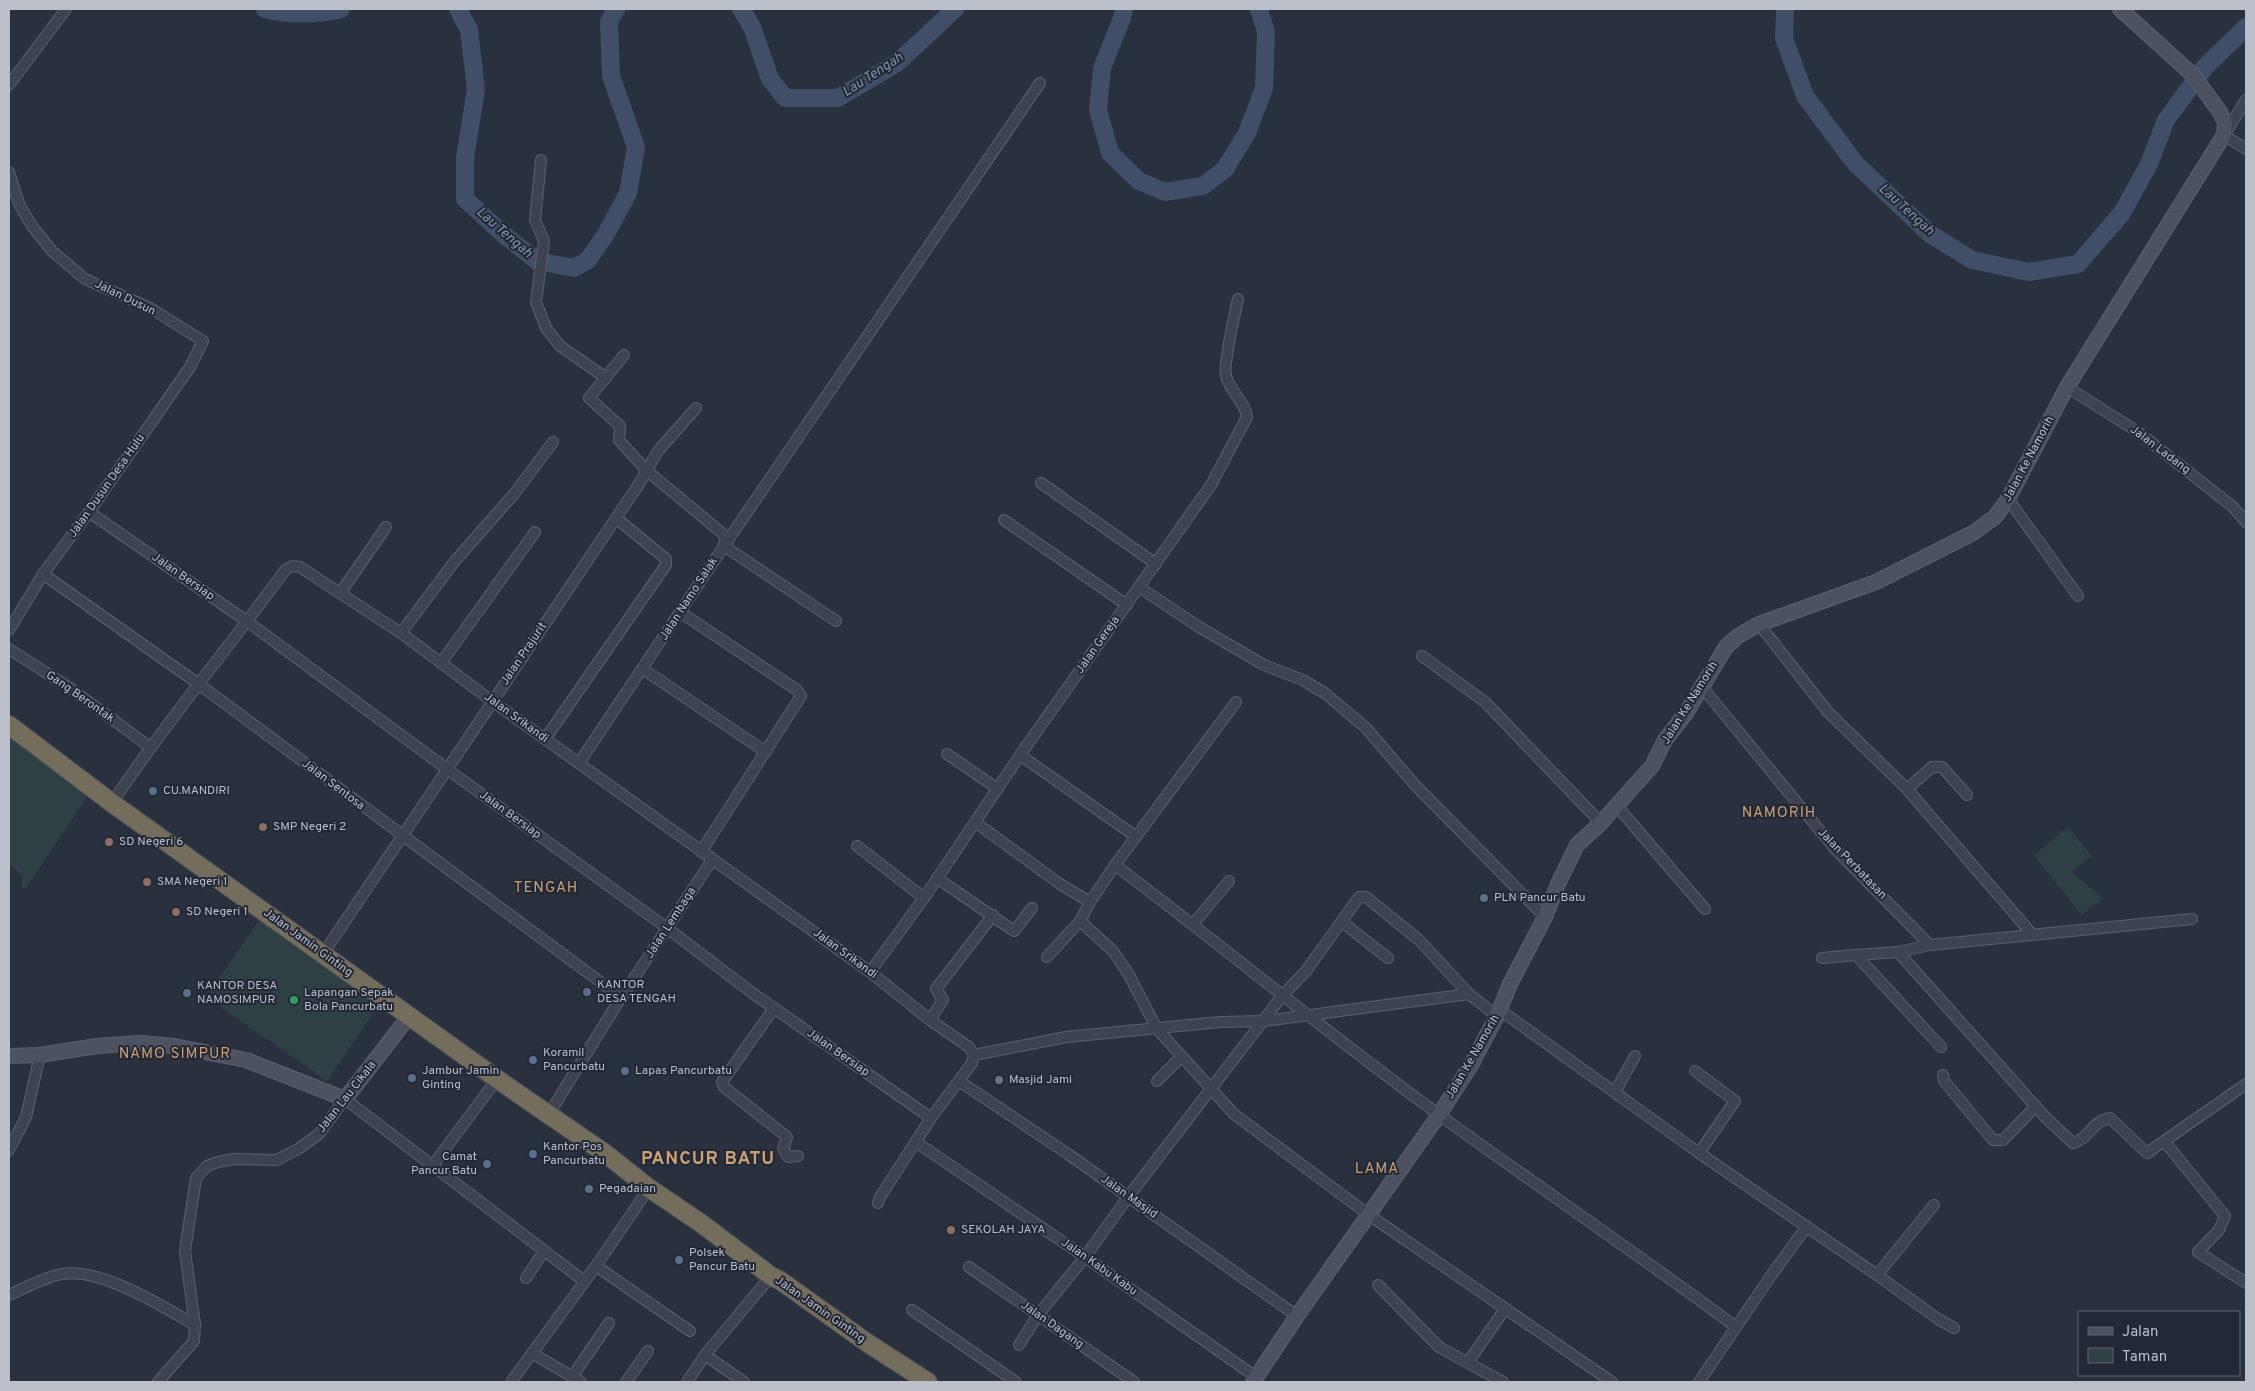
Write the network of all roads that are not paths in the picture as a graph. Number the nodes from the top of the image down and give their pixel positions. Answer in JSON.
{"nodes":[{"id":1,"x":66,"y":9,"type":"edge"},
{"id":2,"x":2120,"y":9,"type":"edge"},
{"id":3,"x":1040,"y":83,"type":"dead end"},
{"id":4,"x":9,"y":84,"type":"edge"},
{"id":5,"x":2246,"y":100,"type":"edge"},
{"id":6,"x":2224,"y":135,"type":"junction"},
{"id":7,"x":2246,"y":149,"type":"edge"},
{"id":8,"x":541,"y":160,"type":"dead end"},
{"id":9,"x":9,"y":172,"type":"edge"},
{"id":10,"x":1238,"y":298,"type":"dead end"},
{"id":11,"x":203,"y":341,"type":"joint"},
{"id":12,"x":624,"y":355,"type":"dead end"},
{"id":13,"x":606,"y":378,"type":"junction"},
{"id":14,"x":2067,"y":387,"type":"junction"},
{"id":15,"x":696,"y":408,"type":"dead end"},
{"id":16,"x":553,"y":442,"type":"dead end"},
{"id":17,"x":646,"y":470,"type":"junction"},
{"id":18,"x":1041,"y":482,"type":"dead end"},
{"id":19,"x":2008,"y":499,"type":"junction"},
{"id":20,"x":90,"y":512,"type":"junction"},
{"id":21,"x":616,"y":518,"type":"junction"},
{"id":22,"x":1004,"y":520,"type":"dead end"},
{"id":23,"x":2246,"y":522,"type":"edge"},
{"id":24,"x":386,"y":527,"type":"dead end"},
{"id":25,"x":535,"y":532,"type":"dead end"},
{"id":26,"x":724,"y":546,"type":"junction"},
{"id":27,"x":1156,"y":564,"type":"junction"},
{"id":28,"x":43,"y":574,"type":"junction"},
{"id":29,"x":1140,"y":588,"type":"junction"},
{"id":30,"x":341,"y":592,"type":"junction"},
{"id":31,"x":2078,"y":596,"type":"dead end"},
{"id":32,"x":1127,"y":605,"type":"junction"},
{"id":33,"x":680,"y":612,"type":"junction"},
{"id":34,"x":836,"y":621,"type":"dead end"},
{"id":35,"x":248,"y":622,"type":"junction"},
{"id":36,"x":1759,"y":624,"type":"junction"},
{"id":37,"x":9,"y":630,"type":"edge"},
{"id":38,"x":401,"y":633,"type":"junction"},
{"id":39,"x":9,"y":649,"type":"edge"},
{"id":40,"x":1422,"y":656,"type":"dead end"},
{"id":41,"x":441,"y":664,"type":"junction"},
{"id":42,"x":643,"y":669,"type":"junction"},
{"id":43,"x":200,"y":685,"type":"junction"},
{"id":44,"x":1702,"y":687,"type":"junction"},
{"id":45,"x":492,"y":701,"type":"junction"},
{"id":46,"x":1236,"y":702,"type":"dead end"},
{"id":47,"x":9,"y":725,"type":"edge"},
{"id":48,"x":546,"y":739,"type":"junction"},
{"id":49,"x":150,"y":747,"type":"junction"},
{"id":50,"x":766,"y":752,"type":"junction"},
{"id":51,"x":947,"y":754,"type":"dead end"},
{"id":52,"x":1020,"y":755,"type":"junction"},
{"id":53,"x":579,"y":762,"type":"junction"},
{"id":54,"x":447,"y":769,"type":"junction"},
{"id":55,"x":998,"y":789,"type":"junction"},
{"id":56,"x":1907,"y":789,"type":"junction"},
{"id":57,"x":1967,"y":795,"type":"dead end"},
{"id":58,"x":112,"y":803,"type":"junction"},
{"id":59,"x":1617,"y":806,"type":"junction"},
{"id":60,"x":975,"y":822,"type":"junction"},
{"id":61,"x":1601,"y":823,"type":"junction"},
{"id":62,"x":401,"y":835,"type":"junction"},
{"id":63,"x":1135,"y":836,"type":"junction"},
{"id":64,"x":857,"y":846,"type":"dead end"},
{"id":65,"x":701,"y":852,"type":"junction"},
{"id":66,"x":712,"y":860,"type":"junction"},
{"id":67,"x":1115,"y":865,"type":"junction"},
{"id":68,"x":937,"y":878,"type":"junction"},
{"id":69,"x":1229,"y":881,"type":"dead end"},
{"id":70,"x":924,"y":898,"type":"junction"},
{"id":71,"x":1090,"y":902,"type":"junction"},
{"id":72,"x":1032,"y":908,"type":"dead end"},
{"id":73,"x":1705,"y":909,"type":"dead end"},
{"id":74,"x":993,"y":915,"type":"junction"},
{"id":75,"x":1546,"y":917,"type":"junction"},
{"id":76,"x":2192,"y":919,"type":"dead end"},
{"id":77,"x":1080,"y":921,"type":"junction"},
{"id":78,"x":1342,"y":922,"type":"junction"},
{"id":79,"x":1193,"y":924,"type":"junction"},
{"id":80,"x":667,"y":928,"type":"junction"},
{"id":81,"x":2032,"y":934,"type":"junction"},
{"id":82,"x":1930,"y":945,"type":"junction"},
{"id":83,"x":1898,"y":952,"type":"junction"},
{"id":84,"x":323,"y":954,"type":"junction"},
{"id":85,"x":1856,"y":955,"type":"junction"},
{"id":86,"x":1047,"y":957,"type":"dead end"},
{"id":87,"x":1388,"y":958,"type":"dead end"},
{"id":88,"x":1822,"y":958,"type":"dead end"},
{"id":89,"x":870,"y":972,"type":"junction"},
{"id":90,"x":1469,"y":994,"type":"junction"},
{"id":91,"x":1282,"y":996,"type":"junction"},
{"id":92,"x":622,"y":998,"type":"junction"},
{"id":93,"x":774,"y":1008,"type":"junction"},
{"id":94,"x":1498,"y":1013,"type":"junction"},
{"id":95,"x":1306,"y":1015,"type":"junction"},
{"id":96,"x":410,"y":1016,"type":"junction"},
{"id":97,"x":930,"y":1020,"type":"junction"},
{"id":98,"x":1264,"y":1021,"type":"junction"},
{"id":99,"x":1157,"y":1028,"type":"junction"},
{"id":100,"x":1941,"y":1046,"type":"dead end"},
{"id":101,"x":40,"y":1055,"type":"junction"},
{"id":102,"x":974,"y":1055,"type":"junction"},
{"id":103,"x":9,"y":1056,"type":"edge"},
{"id":104,"x":1181,"y":1056,"type":"junction"},
{"id":105,"x":1635,"y":1056,"type":"dead end"},
{"id":106,"x":1695,"y":1070,"type":"dead end"},
{"id":107,"x":1943,"y":1075,"type":"dead end"},
{"id":108,"x":497,"y":1079,"type":"junction"},
{"id":109,"x":959,"y":1081,"type":"junction"},
{"id":110,"x":1157,"y":1082,"type":"dead end"},
{"id":111,"x":2246,"y":1084,"type":"edge"},
{"id":112,"x":1212,"y":1088,"type":"junction"},
{"id":113,"x":1615,"y":1092,"type":"junction"},
{"id":114,"x":345,"y":1099,"type":"junction"},
{"id":115,"x":2036,"y":1106,"type":"junction"},
{"id":116,"x":549,"y":1114,"type":"junction"},
{"id":117,"x":1439,"y":1115,"type":"junction"},
{"id":118,"x":931,"y":1118,"type":"junction"},
{"id":119,"x":916,"y":1142,"type":"junction"},
{"id":120,"x":2165,"y":1142,"type":"junction"},
{"id":121,"x":9,"y":1150,"type":"edge"},
{"id":122,"x":1699,"y":1153,"type":"junction"},
{"id":123,"x":798,"y":1156,"type":"dead end"},
{"id":124,"x":433,"y":1165,"type":"junction"},
{"id":125,"x":649,"y":1188,"type":"junction"},
{"id":126,"x":1128,"y":1197,"type":"junction"},
{"id":127,"x":878,"y":1203,"type":"dead end"},
{"id":128,"x":1934,"y":1205,"type":"dead end"},
{"id":129,"x":1369,"y":1215,"type":"junction"},
{"id":130,"x":1807,"y":1226,"type":"junction"},
{"id":131,"x":544,"y":1251,"type":"junction"},
{"id":132,"x":1085,"y":1257,"type":"junction"},
{"id":133,"x":596,"y":1266,"type":"junction"},
{"id":134,"x":969,"y":1267,"type":"dead end"},
{"id":135,"x":1877,"y":1275,"type":"junction"},
{"id":136,"x":771,"y":1276,"type":"junction"},
{"id":137,"x":526,"y":1278,"type":"dead end"},
{"id":138,"x":584,"y":1281,"type":"junction"},
{"id":139,"x":2246,"y":1283,"type":"edge"},
{"id":140,"x":1378,"y":1285,"type":"dead end"},
{"id":141,"x":9,"y":1295,"type":"edge"},
{"id":142,"x":1505,"y":1309,"type":"junction"},
{"id":143,"x":912,"y":1310,"type":"dead end"},
{"id":144,"x":1038,"y":1315,"type":"junction"},
{"id":145,"x":1297,"y":1316,"type":"junction"},
{"id":146,"x":609,"y":1323,"type":"dead end"},
{"id":147,"x":196,"y":1325,"type":"junction"},
{"id":148,"x":1736,"y":1327,"type":"junction"},
{"id":149,"x":1954,"y":1328,"type":"dead end"},
{"id":150,"x":690,"y":1332,"type":"dead end"},
{"id":151,"x":1019,"y":1345,"type":"dead end"},
{"id":152,"x":648,"y":1351,"type":"dead end"},
{"id":153,"x":532,"y":1353,"type":"junction"},
{"id":154,"x":705,"y":1355,"type":"junction"},
{"id":155,"x":1468,"y":1362,"type":"junction"},
{"id":156,"x":572,"y":1377,"type":"junction"},
{"id":157,"x":919,"y":1380,"type":"edge"},
{"id":158,"x":1254,"y":1380,"type":"edge"},
{"id":159,"x":158,"y":1382,"type":"edge"},
{"id":160,"x":511,"y":1382,"type":"edge"},
{"id":161,"x":581,"y":1382,"type":"edge"},
{"id":162,"x":626,"y":1382,"type":"edge"},
{"id":163,"x":687,"y":1382,"type":"edge"},
{"id":164,"x":744,"y":1382,"type":"edge"},
{"id":165,"x":1016,"y":1382,"type":"edge"},
{"id":166,"x":1134,"y":1382,"type":"edge"},
{"id":167,"x":1504,"y":1382,"type":"edge"},
{"id":168,"x":1612,"y":1382,"type":"edge"},
{"id":169,"x":1699,"y":1382,"type":"edge"}],
"edges":[{"from":1,"to":4,"type":"street"},
{"from":2,"to":6,"type":"street"},
{"from":3,"to":26,"type":"street"},
{"from":5,"to":6,"type":"street"},
{"from":6,"to":7,"type":"street"},
{"from":6,"to":14,"type":"street","name":"Jalan Ke Namorih"},
{"from":8,"to":13,"type":"street"},
{"from":9,"to":11,"type":"street","name":"Jalan Dusun"},
{"from":10,"to":27,"type":"street","name":"Jalan Gereja"},
{"from":11,"to":20,"type":"street","name":"Jalan Dusun Desa Hulu"},
{"from":12,"to":13,"type":"street"},
{"from":13,"to":17,"type":"street"},
{"from":14,"to":19,"type":"street","name":"Jalan Ke Namorih"},
{"from":14,"to":23,"type":"street","name":"Jalan Ladang"},
{"from":15,"to":17,"type":"street","name":"Jalan Prajurit"},
{"from":16,"to":38,"type":"street"},
{"from":17,"to":21,"type":"street","name":"Jalan Prajurit"},
{"from":17,"to":26,"type":"street"},
{"from":18,"to":27,"type":"street"},
{"from":19,"to":31,"type":"street"},
{"from":19,"to":36,"type":"street","name":"Jalan Ke Namorih"},
{"from":20,"to":28,"type":"street","name":"Jalan Dusun Desa Hulu"},
{"from":20,"to":35,"type":"street","name":"Jalan Bersiap"},
{"from":21,"to":45,"type":"street","name":"Jalan Prajurit"},
{"from":21,"to":48,"type":"street"},
{"from":22,"to":32,"type":"street"},
{"from":24,"to":30,"type":"street"},
{"from":25,"to":41,"type":"street"},
{"from":26,"to":33,"type":"street","name":"Jalan Namo Salak"},
{"from":26,"to":34,"type":"street","name":"Jalan Namo Salak"},
{"from":27,"to":29,"type":"street","name":"Jalan Gereja"},
{"from":28,"to":37,"type":"street","name":"Jalan Dusun Desa Hulu"},
{"from":28,"to":43,"type":"street","name":"Jalan Sentosa"},
{"from":29,"to":32,"type":"street","name":"Jalan Gereja"},
{"from":29,"to":75,"type":"street"},
{"from":30,"to":35,"type":"street","name":"Jalan Srikandi"},
{"from":30,"to":38,"type":"street","name":"Jalan Srikandi"},
{"from":32,"to":52,"type":"street","name":"Jalan Gereja"},
{"from":33,"to":42,"type":"street","name":"Jalan Namo Salak"},
{"from":33,"to":50,"type":"street"},
{"from":35,"to":43,"type":"street","name":"Jalan Srikandi"},
{"from":35,"to":54,"type":"street","name":"Jalan Bersiap"},
{"from":36,"to":44,"type":"street","name":"Jalan Ke Namorih"},
{"from":36,"to":56,"type":"street"},
{"from":38,"to":41,"type":"street","name":"Jalan Srikandi"},
{"from":39,"to":49,"type":"street","name":"Gang Berontak"},
{"from":40,"to":61,"type":"street"},
{"from":41,"to":45,"type":"street","name":"Jalan Srikandi"},
{"from":42,"to":50,"type":"street"},
{"from":42,"to":53,"type":"street","name":"Jalan Namo Salak"},
{"from":43,"to":49,"type":"street","name":"Jalan Srikandi"},
{"from":43,"to":62,"type":"street","name":"Jalan Sentosa"},
{"from":44,"to":59,"type":"street","name":"Jalan Ke Namorih"},
{"from":44,"to":82,"type":"street","name":"Jalan Perbatasan"},
{"from":45,"to":48,"type":"street","name":"Jalan Srikandi"},
{"from":45,"to":54,"type":"street","name":"Jalan Prajurit"},
{"from":46,"to":63,"type":"street"},
{"from":47,"to":58,"type":"highway","name":"Jalan Jamin Ginting"},
{"from":48,"to":53,"type":"street","name":"Jalan Srikandi"},
{"from":49,"to":58,"type":"street","name":"Jalan Srikandi"},
{"from":50,"to":65,"type":"street"},
{"from":51,"to":55,"type":"street"},
{"from":52,"to":55,"type":"street","name":"Jalan Gereja"},
{"from":52,"to":63,"type":"street"},
{"from":53,"to":65,"type":"street","name":"Jalan Srikandi"},
{"from":54,"to":62,"type":"street","name":"Jalan Prajurit"},
{"from":54,"to":80,"type":"street","name":"Jalan Bersiap"},
{"from":55,"to":60,"type":"street","name":"Jalan Gereja"},
{"from":56,"to":57,"type":"street"},
{"from":56,"to":81,"type":"street"},
{"from":58,"to":84,"type":"highway","name":"Jalan Jamin Ginting"},
{"from":59,"to":61,"type":"street","name":"Jalan Ke Namorih"},
{"from":59,"to":73,"type":"street"},
{"from":60,"to":68,"type":"street","name":"Jalan Gereja"},
{"from":60,"to":71,"type":"street"},
{"from":61,"to":75,"type":"street","name":"Jalan Ke Namorih"},
{"from":62,"to":84,"type":"street","name":"Jalan Prajurit"},
{"from":62,"to":92,"type":"street","name":"Jalan Sentosa"},
{"from":63,"to":67,"type":"street"},
{"from":64,"to":70,"type":"street"},
{"from":65,"to":66,"type":"street","name":"Jalan Srikandi"},
{"from":66,"to":80,"type":"street","name":"Jalan Lembaga"},
{"from":66,"to":89,"type":"street","name":"Jalan Srikandi"},
{"from":67,"to":71,"type":"street"},
{"from":67,"to":79,"type":"street"},
{"from":68,"to":70,"type":"street","name":"Jalan Gereja"},
{"from":68,"to":74,"type":"street"},
{"from":69,"to":79,"type":"street"},
{"from":70,"to":89,"type":"street","name":"Jalan Gereja"},
{"from":71,"to":77,"type":"street"},
{"from":72,"to":74,"type":"street"},
{"from":74,"to":97,"type":"street"},
{"from":75,"to":94,"type":"street","name":"Jalan Ke Namorih"},
{"from":76,"to":81,"type":"street"},
{"from":77,"to":86,"type":"street"},
{"from":77,"to":99,"type":"street"},
{"from":78,"to":87,"type":"street"},
{"from":78,"to":90,"type":"street"},
{"from":78,"to":91,"type":"street"},
{"from":79,"to":91,"type":"street"},
{"from":80,"to":92,"type":"street","name":"Jalan Lembaga"},
{"from":80,"to":93,"type":"street","name":"Jalan Bersiap"},
{"from":81,"to":82,"type":"street"},
{"from":82,"to":83,"type":"street"},
{"from":83,"to":85,"type":"street"},
{"from":83,"to":115,"type":"street"},
{"from":84,"to":96,"type":"highway","name":"Jalan Jamin Ginting"},
{"from":85,"to":88,"type":"street"},
{"from":85,"to":100,"type":"street"},
{"from":89,"to":97,"type":"street","name":"Jalan Srikandi"},
{"from":90,"to":94,"type":"street"},
{"from":90,"to":95,"type":"street"},
{"from":91,"to":95,"type":"street"},
{"from":91,"to":98,"type":"street"},
{"from":92,"to":116,"type":"street","name":"Jalan Lembaga"},
{"from":93,"to":118,"type":"street","name":"Jalan Bersiap"},
{"from":93,"to":123,"type":"street"},
{"from":94,"to":113,"type":"street"},
{"from":94,"to":117,"type":"street","name":"Jalan Ke Namorih"},
{"from":95,"to":98,"type":"street"},
{"from":95,"to":117,"type":"street"},
{"from":96,"to":108,"type":"highway","name":"Jalan Jamin Ginting"},
{"from":96,"to":114,"type":"street","name":"Jalan Lau Cikala"},
{"from":97,"to":102,"type":"street","name":"Jalan Srikandi"},
{"from":98,"to":99,"type":"street"},
{"from":98,"to":112,"type":"street"},
{"from":99,"to":102,"type":"street"},
{"from":99,"to":104,"type":"street"},
{"from":101,"to":103,"type":"street"},
{"from":101,"to":114,"type":"street"},
{"from":101,"to":121,"type":"street"},
{"from":102,"to":109,"type":"street"},
{"from":104,"to":110,"type":"street"},
{"from":104,"to":112,"type":"street"},
{"from":105,"to":113,"type":"street"},
{"from":106,"to":122,"type":"street"},
{"from":107,"to":115,"type":"street"},
{"from":108,"to":116,"type":"highway","name":"Jalan Jamin Ginting"},
{"from":108,"to":124,"type":"street"},
{"from":109,"to":118,"type":"street"},
{"from":109,"to":126,"type":"street","name":"Jalan Masjid"},
{"from":111,"to":120,"type":"street"},
{"from":112,"to":126,"type":"street"},
{"from":112,"to":129,"type":"street"},
{"from":113,"to":122,"type":"street"},
{"from":114,"to":124,"type":"street"},
{"from":114,"to":147,"type":"street","name":"Jalan Lau Cikala"},
{"from":115,"to":120,"type":"street"},
{"from":116,"to":125,"type":"highway","name":"Jalan Jamin Ginting"},
{"from":117,"to":129,"type":"street","name":"Jalan Ke Namorih"},
{"from":117,"to":148,"type":"street"},
{"from":118,"to":119,"type":"street"},
{"from":119,"to":127,"type":"street"},
{"from":119,"to":132,"type":"street","name":"Jalan Kabu Kabu"},
{"from":120,"to":139,"type":"street"},
{"from":122,"to":130,"type":"street"},
{"from":124,"to":131,"type":"street"},
{"from":125,"to":133,"type":"street"},
{"from":125,"to":136,"type":"highway","name":"Jalan Jamin Ginting"},
{"from":126,"to":132,"type":"street"},
{"from":126,"to":145,"type":"street","name":"Jalan Masjid"},
{"from":128,"to":135,"type":"street"},
{"from":129,"to":142,"type":"street"},
{"from":129,"to":145,"type":"street","name":"Jalan Ke Namorih"},
{"from":130,"to":135,"type":"street"},
{"from":130,"to":148,"type":"street"},
{"from":131,"to":137,"type":"street"},
{"from":131,"to":138,"type":"street"},
{"from":132,"to":144,"type":"street"},
{"from":132,"to":158,"type":"street","name":"Jalan Kabu Kabu"},
{"from":133,"to":138,"type":"street"},
{"from":133,"to":150,"type":"street"},
{"from":134,"to":144,"type":"street","name":"Jalan Dagang"},
{"from":135,"to":149,"type":"street"},
{"from":136,"to":154,"type":"street"},
{"from":136,"to":157,"type":"highway","name":"Jalan Jamin Ginting"},
{"from":138,"to":153,"type":"street"},
{"from":140,"to":155,"type":"street"},
{"from":141,"to":147,"type":"street"},
{"from":142,"to":155,"type":"street"},
{"from":142,"to":168,"type":"street"},
{"from":143,"to":165,"type":"street"},
{"from":144,"to":151,"type":"street"},
{"from":144,"to":166,"type":"street","name":"Jalan Dagang"},
{"from":145,"to":158,"type":"street","name":"Jalan Ke Namorih"},
{"from":146,"to":156,"type":"street"},
{"from":147,"to":159,"type":"street","name":"Jalan Lau Cikala"},
{"from":148,"to":169,"type":"street"},
{"from":152,"to":162,"type":"street"},
{"from":153,"to":156,"type":"street"},
{"from":153,"to":160,"type":"street"},
{"from":154,"to":163,"type":"street"},
{"from":154,"to":164,"type":"street"},
{"from":155,"to":167,"type":"street"},
{"from":156,"to":161,"type":"street"}]}
